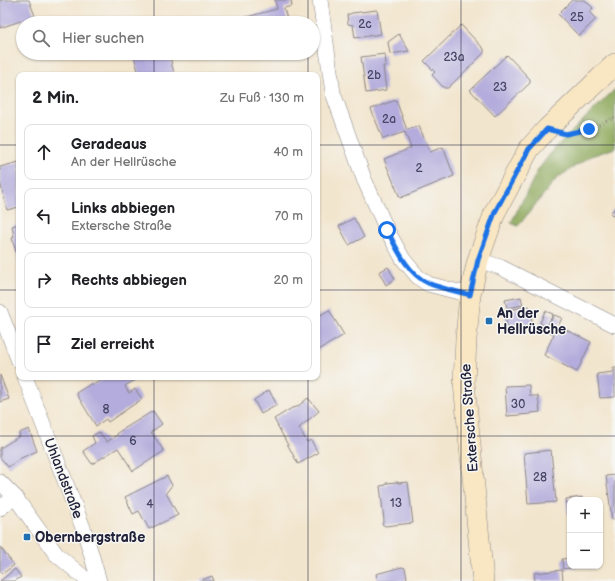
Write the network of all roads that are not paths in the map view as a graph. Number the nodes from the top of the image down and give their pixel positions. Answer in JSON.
{"nodes":[{"id":1,"x":320,"y":0,"type":"edge"},
{"id":2,"x":615,"y":64,"type":"edge"},
{"id":3,"x":478,"y":260,"type":"junction"},
{"id":4,"x":470,"y":295,"type":"junction"},
{"id":5,"x":0,"y":312,"type":"edge"},
{"id":6,"x":615,"y":325,"type":"edge"},
{"id":7,"x":16,"y":353,"type":"edge"},
{"id":8,"x":26,"y":380,"type":"edge"},
{"id":9,"x":0,"y":482,"type":"edge"},
{"id":10,"x":15,"y":497,"type":"junction"},
{"id":11,"x":0,"y":508,"type":"edge"},
{"id":12,"x":88,"y":581,"type":"edge"},
{"id":13,"x":99,"y":581,"type":"edge"},
{"id":14,"x":483,"y":581,"type":"edge"}],
"edges":[{"from":1,"to":4,"type":"street"},
{"from":2,"to":3,"type":"main road","name":"Extersche Straße"},
{"from":3,"to":4,"type":"main road","name":"Extersche Straße"},
{"from":3,"to":6,"type":"street"},
{"from":4,"to":14,"type":"main road","name":"Extersche Straße"},
{"from":5,"to":7,"type":"street"},
{"from":8,"to":13,"type":"street","name":"Uhlandstraße"},
{"from":9,"to":10,"type":"street"},
{"from":10,"to":11,"type":"street"},
{"from":10,"to":12,"type":"street"}]}
